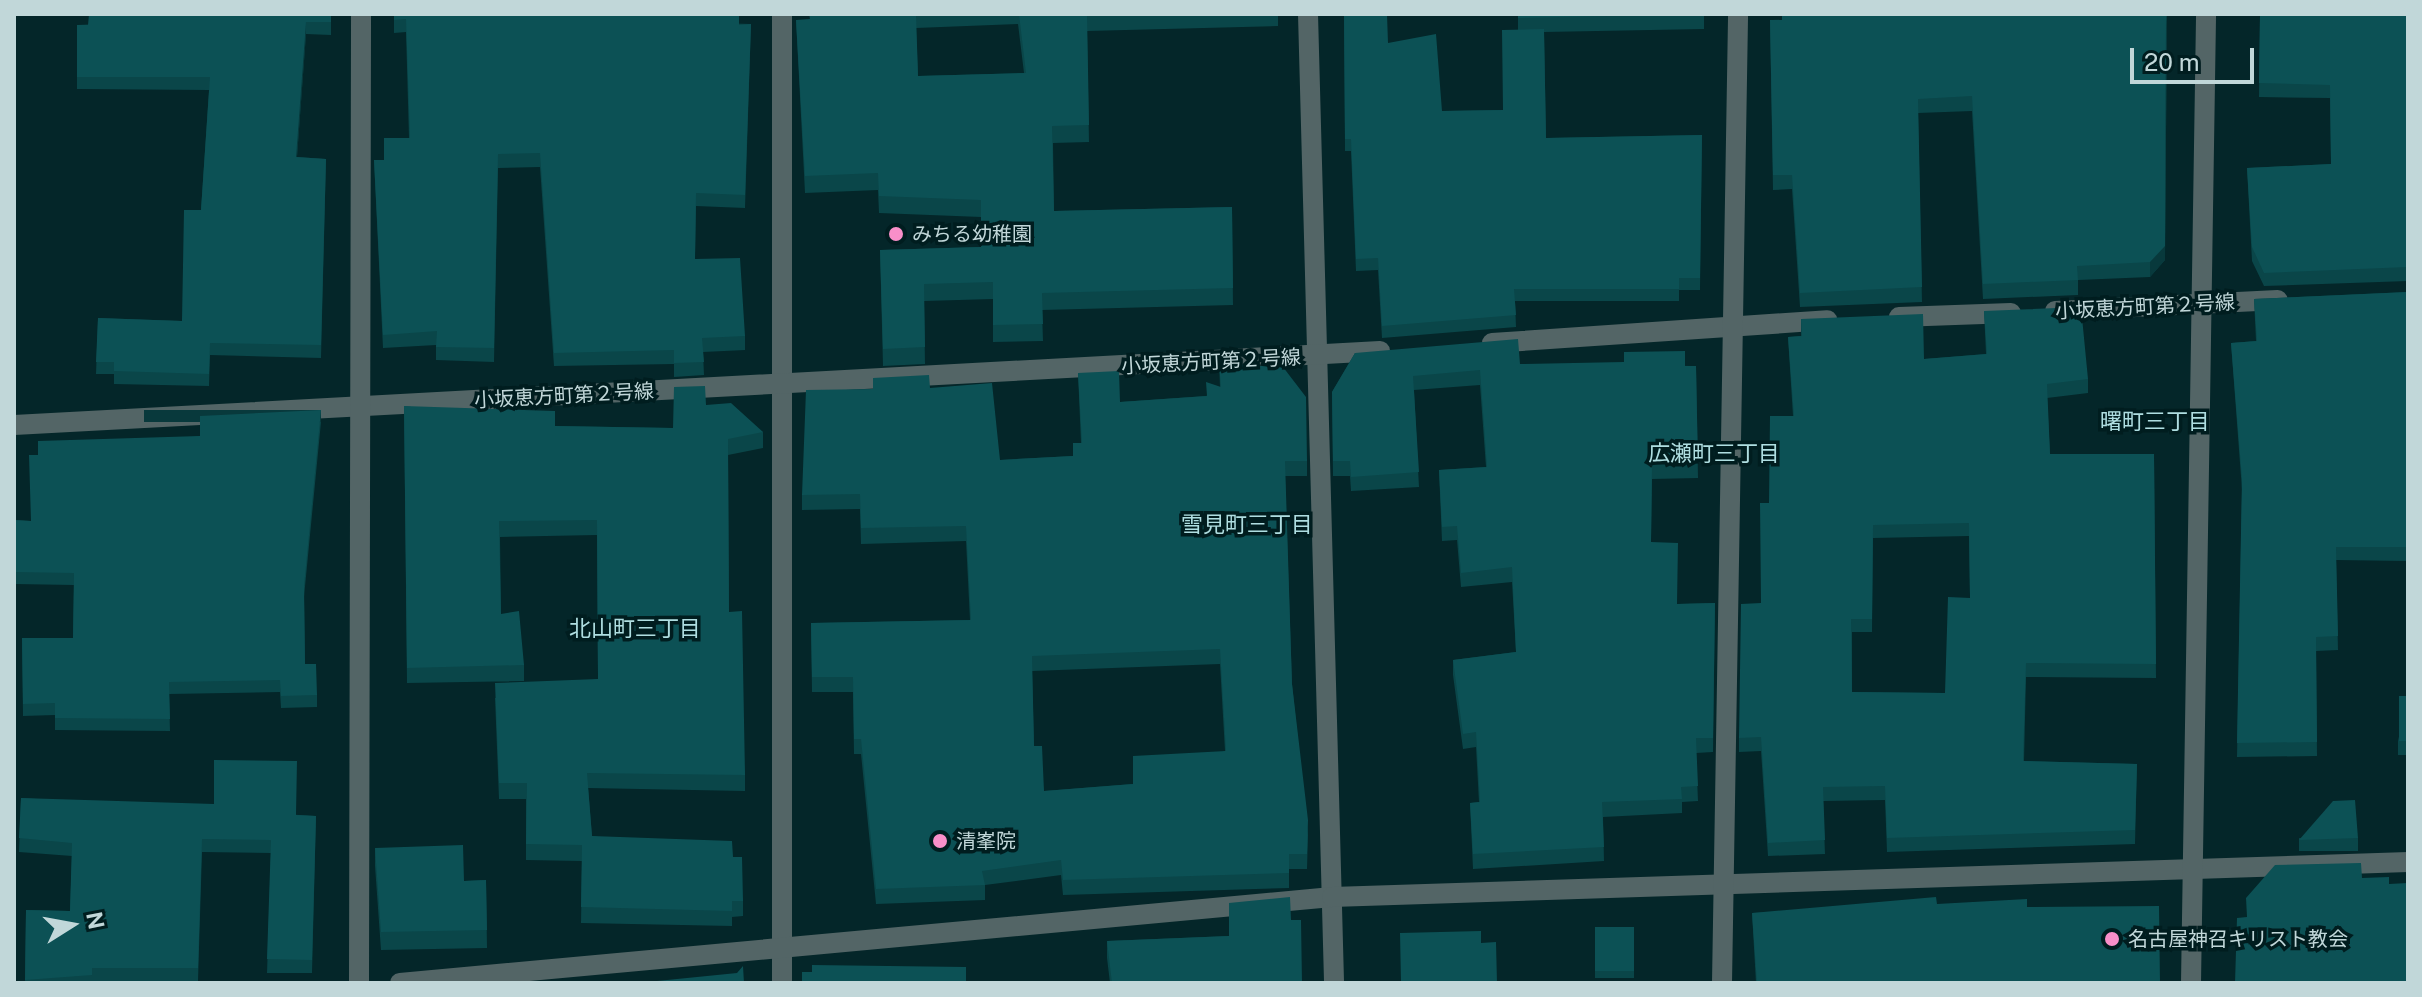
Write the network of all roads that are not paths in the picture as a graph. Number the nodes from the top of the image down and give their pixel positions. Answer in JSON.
{"nodes":[{"id":1,"x":361,"y":14,"type":"edge"},
{"id":2,"x":782,"y":14,"type":"edge"},
{"id":3,"x":1308,"y":14,"type":"edge"},
{"id":4,"x":1738,"y":14,"type":"edge"},
{"id":5,"x":2206,"y":14,"type":"edge"},
{"id":6,"x":2298,"y":299,"type":"edge"},
{"id":7,"x":2204,"y":305,"type":"junction"},
{"id":8,"x":1876,"y":318,"type":"edge"},
{"id":9,"x":1845,"y":319,"type":"edge"},
{"id":10,"x":1736,"y":323,"type":"junction"},
{"id":11,"x":1472,"y":344,"type":"edge"},
{"id":12,"x":1410,"y":349,"type":"edge"},
{"id":13,"x":1317,"y":356,"type":"junction"},
{"id":14,"x":780,"y":384,"type":"junction"},
{"id":15,"x":360,"y":406,"type":"junction"},
{"id":16,"x":14,"y":425,"type":"edge"},
{"id":17,"x":2408,"y":862,"type":"edge"},
{"id":18,"x":2192,"y":867,"type":"junction"},
{"id":19,"x":1722,"y":881,"type":"junction"},
{"id":20,"x":1332,"y":897,"type":"junction"},
{"id":21,"x":783,"y":947,"type":"junction"},
{"id":22,"x":359,"y":983,"type":"edge"},
{"id":23,"x":400,"y":983,"type":"edge"},
{"id":24,"x":782,"y":983,"type":"edge"},
{"id":25,"x":1334,"y":983,"type":"edge"},
{"id":26,"x":1722,"y":983,"type":"edge"},
{"id":27,"x":2191,"y":983,"type":"edge"}],
"edges":[{"from":1,"to":15,"type":"street"},
{"from":2,"to":14,"type":"street"},
{"from":3,"to":13,"type":"street"},
{"from":4,"to":10,"type":"street"},
{"from":5,"to":7,"type":"street"},
{"from":6,"to":7,"type":"street","name":"小坂恵方町第２号線"},
{"from":7,"to":8,"type":"street","name":"小坂恵方町第２号線"},
{"from":7,"to":18,"type":"street"},
{"from":9,"to":10,"type":"street"},
{"from":10,"to":11,"type":"street"},
{"from":10,"to":19,"type":"street"},
{"from":12,"to":13,"type":"street","name":"小坂恵方町第２号線"},
{"from":13,"to":14,"type":"street","name":"小坂恵方町第２号線"},
{"from":13,"to":20,"type":"street"},
{"from":14,"to":15,"type":"street","name":"小坂恵方町第２号線"},
{"from":14,"to":21,"type":"street"},
{"from":15,"to":16,"type":"street","name":"小坂恵方町第２号線"},
{"from":15,"to":22,"type":"street"},
{"from":17,"to":18,"type":"street"},
{"from":18,"to":19,"type":"street"},
{"from":18,"to":27,"type":"street"},
{"from":19,"to":20,"type":"street"},
{"from":19,"to":26,"type":"street"},
{"from":20,"to":21,"type":"street"},
{"from":20,"to":25,"type":"street"},
{"from":21,"to":23,"type":"street"},
{"from":21,"to":24,"type":"street"}]}
